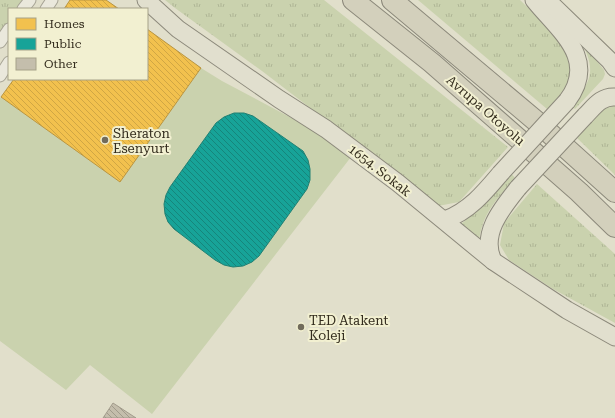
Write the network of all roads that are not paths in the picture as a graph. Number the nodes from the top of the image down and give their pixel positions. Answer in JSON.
{"nodes":[{"id":1,"x":30,"y":0,"type":"edge"},
{"id":2,"x":146,"y":0,"type":"edge"},
{"id":3,"x":353,"y":0,"type":"edge"},
{"id":4,"x":392,"y":0,"type":"edge"},
{"id":5,"x":534,"y":0,"type":"edge"},
{"id":6,"x":547,"y":0,"type":"edge"},
{"id":7,"x":24,"y":8,"type":"edge"},
{"id":8,"x":8,"y":30,"type":"edge"},
{"id":9,"x":0,"y":42,"type":"edge"},
{"id":10,"x":8,"y":64,"type":"edge"},
{"id":11,"x":615,"y":68,"type":"edge"},
{"id":12,"x":0,"y":76,"type":"edge"},
{"id":13,"x":615,"y":96,"type":"edge"},
{"id":14,"x":615,"y":192,"type":"edge"},
{"id":15,"x":445,"y":220,"type":"junction"},
{"id":16,"x":615,"y":227,"type":"edge"},
{"id":17,"x":493,"y":261,"type":"junction"},
{"id":18,"x":615,"y":337,"type":"edge"}],
"edges":[{"from":1,"to":7,"type":"street"},
{"from":2,"to":15,"type":"main road","name":"1654. Sokak"},
{"from":3,"to":16,"type":"highway","name":"Avrupa Otoyolu"},
{"from":4,"to":14,"type":"highway","name":"Avrupa Otoyolu"},
{"from":5,"to":15,"type":"main road","bridge":true},
{"from":6,"to":11,"type":"main road"},
{"from":8,"to":9,"type":"street"},
{"from":10,"to":12,"type":"street"},
{"from":13,"to":17,"type":"main road","bridge":true},
{"from":15,"to":17,"type":"main road","name":"1654. Sokak"},
{"from":17,"to":18,"type":"main road","name":"1654. Sokak"}]}
